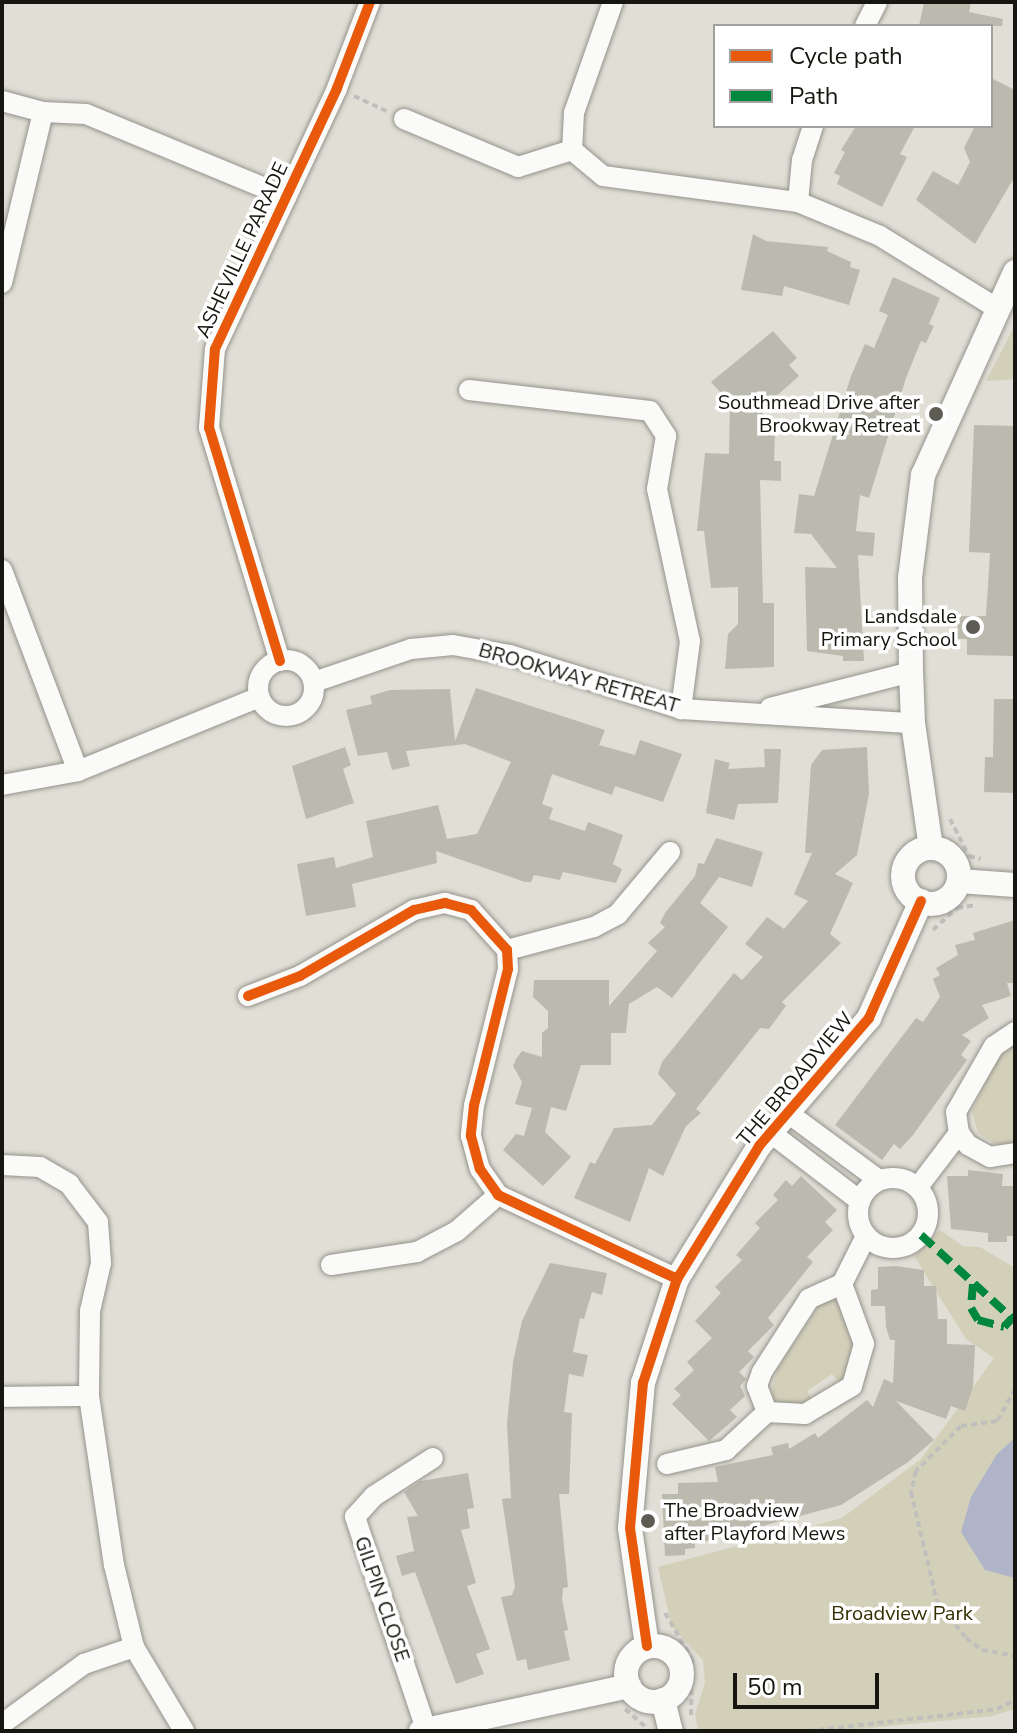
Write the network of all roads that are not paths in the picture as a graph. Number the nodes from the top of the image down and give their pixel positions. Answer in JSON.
{"nodes":[{"id":1,"x":370,"y":2,"type":"edge"},
{"id":2,"x":613,"y":2,"type":"edge"},
{"id":3,"x":877,"y":2,"type":"edge"},
{"id":4,"x":866,"y":24,"type":"edge"},
{"id":5,"x":2,"y":101,"type":"edge"},
{"id":6,"x":43,"y":112,"type":"junction"},
{"id":7,"x":404,"y":119,"type":"road end"},
{"id":8,"x":812,"y":128,"type":"edge"},
{"id":9,"x":572,"y":150,"type":"junction"},
{"id":10,"x":286,"y":197,"type":"junction"},
{"id":11,"x":798,"y":202,"type":"junction"},
{"id":12,"x":1015,"y":272,"type":"edge"},
{"id":13,"x":2,"y":283,"type":"edge"},
{"id":14,"x":995,"y":307,"type":"junction"},
{"id":15,"x":469,"y":390,"type":"dead end"},
{"id":16,"x":2,"y":570,"type":"edge"},
{"id":17,"x":280,"y":661,"type":"junction"},
{"id":18,"x":911,"y":672,"type":"junction"},
{"id":19,"x":314,"y":682,"type":"junction"},
{"id":20,"x":259,"y":697,"type":"junction"},
{"id":21,"x":681,"y":709,"type":"junction"},
{"id":22,"x":754,"y":712,"type":"junction"},
{"id":23,"x":913,"y":723,"type":"junction"},
{"id":24,"x":78,"y":771,"type":"junction"},
{"id":25,"x":2,"y":785,"type":"edge"},
{"id":26,"x":931,"y":848,"type":"junction"},
{"id":27,"x":670,"y":852,"type":"dead end"},
{"id":28,"x":959,"y":881,"type":"junction"},
{"id":29,"x":1015,"y":885,"type":"edge"},
{"id":30,"x":921,"y":901,"type":"junction"},
{"id":31,"x":507,"y":950,"type":"junction"},
{"id":32,"x":248,"y":996,"type":"dead end"},
{"id":33,"x":1015,"y":1032,"type":"edge"},
{"id":34,"x":788,"y":1113,"type":"junction"},
{"id":35,"x":771,"y":1133,"type":"junction"},
{"id":36,"x":959,"y":1133,"type":"junction"},
{"id":37,"x":1015,"y":1153,"type":"edge"},
{"id":38,"x":2,"y":1165,"type":"edge"},
{"id":39,"x":879,"y":1180,"type":"junction"},
{"id":40,"x":918,"y":1187,"type":"junction"},
{"id":41,"x":498,"y":1195,"type":"junction"},
{"id":42,"x":860,"y":1201,"type":"junction"},
{"id":43,"x":866,"y":1236,"type":"junction"},
{"id":44,"x":331,"y":1265,"type":"dead end"},
{"id":45,"x":677,"y":1279,"type":"junction"},
{"id":46,"x":842,"y":1284,"type":"junction"},
{"id":47,"x":89,"y":1396,"type":"junction"},
{"id":48,"x":2,"y":1397,"type":"edge"},
{"id":49,"x":767,"y":1412,"type":"junction"},
{"id":50,"x":433,"y":1458,"type":"dead end"},
{"id":51,"x":667,"y":1464,"type":"dead end"},
{"id":52,"x":647,"y":1646,"type":"junction"},
{"id":53,"x":134,"y":1647,"type":"junction"},
{"id":54,"x":629,"y":1686,"type":"junction"},
{"id":55,"x":663,"y":1700,"type":"junction"},
{"id":56,"x":2,"y":1724,"type":"edge"},
{"id":57,"x":424,"y":1730,"type":"edge"},
{"id":58,"x":184,"y":1731,"type":"edge"},
{"id":59,"x":671,"y":1731,"type":"edge"}],
"edges":[{"from":1,"to":10,"type":"street","name":"ASHEVILLE PARADE"},
{"from":2,"to":9,"type":"street"},
{"from":3,"to":4,"type":"street"},
{"from":5,"to":6,"type":"street"},
{"from":6,"to":10,"type":"street"},
{"from":6,"to":13,"type":"street"},
{"from":7,"to":9,"type":"street"},
{"from":8,"to":11,"type":"street"},
{"from":9,"to":11,"type":"street"},
{"from":10,"to":17,"type":"street","name":"ASHEVILLE PARADE"},
{"from":11,"to":14,"type":"street"},
{"from":12,"to":14,"type":"street"},
{"from":14,"to":18,"type":"street"},
{"from":15,"to":21,"type":"street"},
{"from":16,"to":24,"type":"street"},
{"from":17,"to":19,"type":"street"},
{"from":17,"to":20,"type":"street"},
{"from":18,"to":22,"type":"street","name":"BROOKWAY RETREAT"},
{"from":18,"to":23,"type":"street"},
{"from":19,"to":20,"type":"street"},
{"from":19,"to":21,"type":"street","name":"BROOKWAY RETREAT"},
{"from":20,"to":24,"type":"street"},
{"from":21,"to":22,"type":"street","name":"BROOKWAY RETREAT"},
{"from":22,"to":23,"type":"street","name":"BROOKWAY RETREAT"},
{"from":23,"to":26,"type":"street"},
{"from":24,"to":25,"type":"street"},
{"from":26,"to":28,"type":"street"},
{"from":26,"to":30,"type":"street"},
{"from":27,"to":31,"type":"street"},
{"from":28,"to":29,"type":"street"},
{"from":28,"to":30,"type":"street"},
{"from":30,"to":34,"type":"street","name":"THE BROADVIEW"},
{"from":31,"to":32,"type":"street"},
{"from":31,"to":41,"type":"street"},
{"from":33,"to":36,"type":"street"},
{"from":34,"to":35,"type":"street","name":"THE BROADVIEW"},
{"from":34,"to":39,"type":"street"},
{"from":35,"to":42,"type":"street"},
{"from":35,"to":45,"type":"street","name":"THE BROADVIEW"},
{"from":36,"to":37,"type":"street"},
{"from":36,"to":40,"type":"street"},
{"from":38,"to":47,"type":"street"},
{"from":39,"to":40,"type":"street"},
{"from":39,"to":42,"type":"street"},
{"from":40,"to":43,"type":"street"},
{"from":41,"to":44,"type":"street"},
{"from":41,"to":45,"type":"street"},
{"from":42,"to":43,"type":"street"},
{"from":43,"to":46,"type":"street"},
{"from":45,"to":52,"type":"street","name":"THE BROADVIEW"},
{"from":46,"to":49,"type":"street"},
{"from":46,"to":49,"type":"street"},
{"from":47,"to":48,"type":"street"},
{"from":47,"to":53,"type":"street"},
{"from":49,"to":51,"type":"street"},
{"from":50,"to":57,"type":"street","name":"GILPIN CLOSE"},
{"from":52,"to":54,"type":"street"},
{"from":52,"to":55,"type":"street"},
{"from":53,"to":56,"type":"street"},
{"from":53,"to":58,"type":"street"},
{"from":54,"to":55,"type":"street"},
{"from":54,"to":57,"type":"street"},
{"from":55,"to":59,"type":"street"}]}
